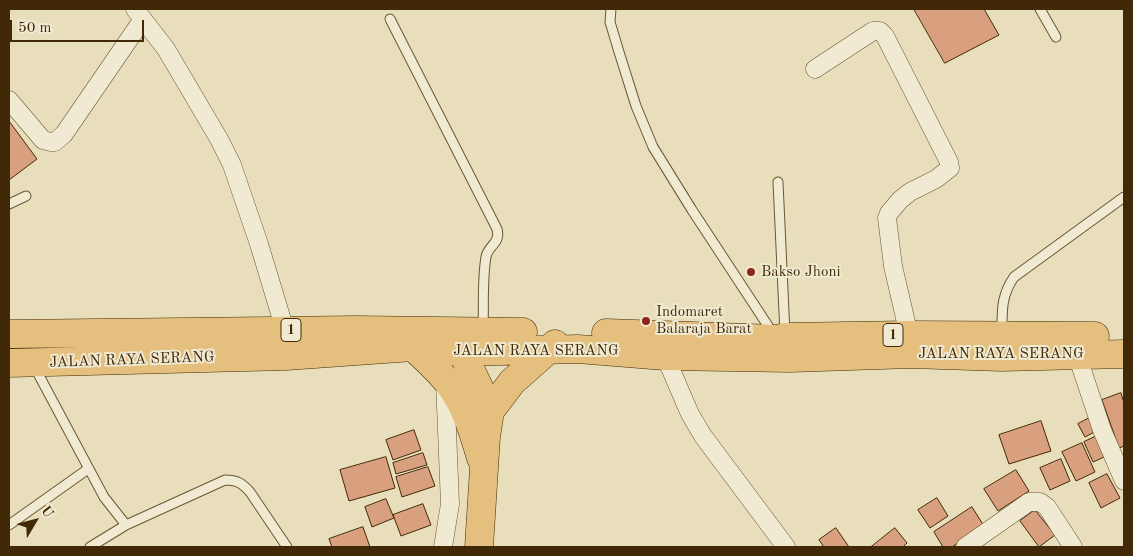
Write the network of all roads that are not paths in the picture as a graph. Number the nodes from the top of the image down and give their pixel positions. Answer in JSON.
{"nodes":[{"id":1,"x":606,"y":9,"type":"edge"},
{"id":2,"x":612,"y":9,"type":"edge"},
{"id":3,"x":1040,"y":9,"type":"edge"},
{"id":4,"x":139,"y":14,"type":"edge"},
{"id":5,"x":390,"y":19,"type":"dead end"},
{"id":6,"x":610,"y":22,"type":"junction"},
{"id":7,"x":1056,"y":37,"type":"dead end"},
{"id":8,"x":815,"y":69,"type":"dead end"},
{"id":9,"x":9,"y":100,"type":"edge"},
{"id":10,"x":778,"y":182,"type":"dead end"},
{"id":11,"x":26,"y":196,"type":"dead end"},
{"id":12,"x":1124,"y":197,"type":"edge"},
{"id":13,"x":9,"y":204,"type":"edge"},
{"id":14,"x":285,"y":330,"type":"junction"},
{"id":15,"x":483,"y":331,"type":"junction"},
{"id":16,"x":177,"y":332,"type":"junction"},
{"id":17,"x":1124,"y":336,"type":"edge"},
{"id":18,"x":576,"y":340,"type":"junction"},
{"id":19,"x":454,"y":342,"type":"junction"},
{"id":20,"x":910,"y":344,"type":"junction"},
{"id":21,"x":663,"y":345,"type":"junction"},
{"id":22,"x":784,"y":345,"type":"junction"},
{"id":23,"x":1002,"y":346,"type":"junction"},
{"id":24,"x":412,"y":347,"type":"junction"},
{"id":25,"x":21,"y":348,"type":"edge"},
{"id":26,"x":549,"y":349,"type":"junction"},
{"id":27,"x":1124,"y":354,"type":"edge"},
{"id":28,"x":1078,"y":355,"type":"junction"},
{"id":29,"x":174,"y":359,"type":"junction"},
{"id":30,"x":444,"y":378,"type":"junction"},
{"id":31,"x":488,"y":424,"type":"junction"},
{"id":32,"x":88,"y":469,"type":"junction"},
{"id":33,"x":485,"y":469,"type":"junction"},
{"id":34,"x":1124,"y":481,"type":"edge"},
{"id":35,"x":9,"y":525,"type":"edge"},
{"id":36,"x":126,"y":526,"type":"junction"},
{"id":37,"x":90,"y":547,"type":"edge"},
{"id":38,"x":287,"y":547,"type":"edge"},
{"id":39,"x":443,"y":547,"type":"edge"},
{"id":40,"x":479,"y":547,"type":"edge"},
{"id":41,"x":786,"y":547,"type":"edge"},
{"id":42,"x":965,"y":547,"type":"edge"},
{"id":43,"x":1073,"y":547,"type":"edge"}],
"edges":[{"from":1,"to":6,"type":"lane"},
{"from":2,"to":6,"type":"lane"},
{"from":3,"to":7,"type":"lane"},
{"from":4,"to":9,"type":"street"},
{"from":4,"to":14,"type":"street"},
{"from":5,"to":15,"type":"lane"},
{"from":6,"to":22,"type":"lane"},
{"from":8,"to":20,"type":"street"},
{"from":10,"to":22,"type":"lane"},
{"from":11,"to":13,"type":"lane"},
{"from":12,"to":23,"type":"lane"},
{"from":14,"to":16,"type":"highway","name":"JALAN RAYA SERANG","number":"1"},
{"from":14,"to":19,"type":"highway","name":"JALAN RAYA SERANG","number":"1"},
{"from":15,"to":18,"type":"highway","name":"JALAN RAYA SERANG","number":"1"},
{"from":15,"to":19,"type":"highway","name":"JALAN RAYA SERANG","number":"1"},
{"from":16,"to":25,"type":"highway","name":"JALAN RAYA SERANG","number":"1"},
{"from":16,"to":29,"type":"highway"},
{"from":17,"to":23,"type":"highway","name":"JALAN RAYA SERANG","number":"1"},
{"from":18,"to":21,"type":"highway","name":"JALAN RAYA SERANG","number":"1"},
{"from":18,"to":26,"type":"highway","name":"JALAN RAYA SERANG","number":"1"},
{"from":18,"to":31,"type":"highway"},
{"from":19,"to":24,"type":"highway","name":"JALAN RAYA SERANG","number":"1"},
{"from":19,"to":26,"type":"highway","name":"JALAN RAYA SERANG","number":"1"},
{"from":19,"to":31,"type":"highway"},
{"from":20,"to":22,"type":"highway","name":"JALAN RAYA SERANG","number":"1"},
{"from":20,"to":23,"type":"highway","name":"JALAN RAYA SERANG","number":"1"},
{"from":21,"to":22,"type":"highway","name":"JALAN RAYA SERANG","number":"1"},
{"from":21,"to":41,"type":"street"},
{"from":23,"to":28,"type":"highway","name":"JALAN RAYA SERANG","number":"1"},
{"from":24,"to":29,"type":"highway","name":"JALAN RAYA SERANG","number":"1"},
{"from":24,"to":30,"type":"highway"},
{"from":25,"to":29,"type":"highway","name":"JALAN RAYA SERANG","number":"1"},
{"from":25,"to":32,"type":"lane"},
{"from":26,"to":31,"type":"highway"},
{"from":27,"to":28,"type":"highway","name":"JALAN RAYA SERANG","number":"1"},
{"from":28,"to":34,"type":"street"},
{"from":30,"to":33,"type":"highway"},
{"from":30,"to":39,"type":"street"},
{"from":31,"to":33,"type":"highway"},
{"from":32,"to":35,"type":"lane"},
{"from":32,"to":36,"type":"lane"},
{"from":33,"to":40,"type":"highway"},
{"from":36,"to":37,"type":"lane"},
{"from":36,"to":38,"type":"lane"},
{"from":42,"to":43,"type":"street"}]}
